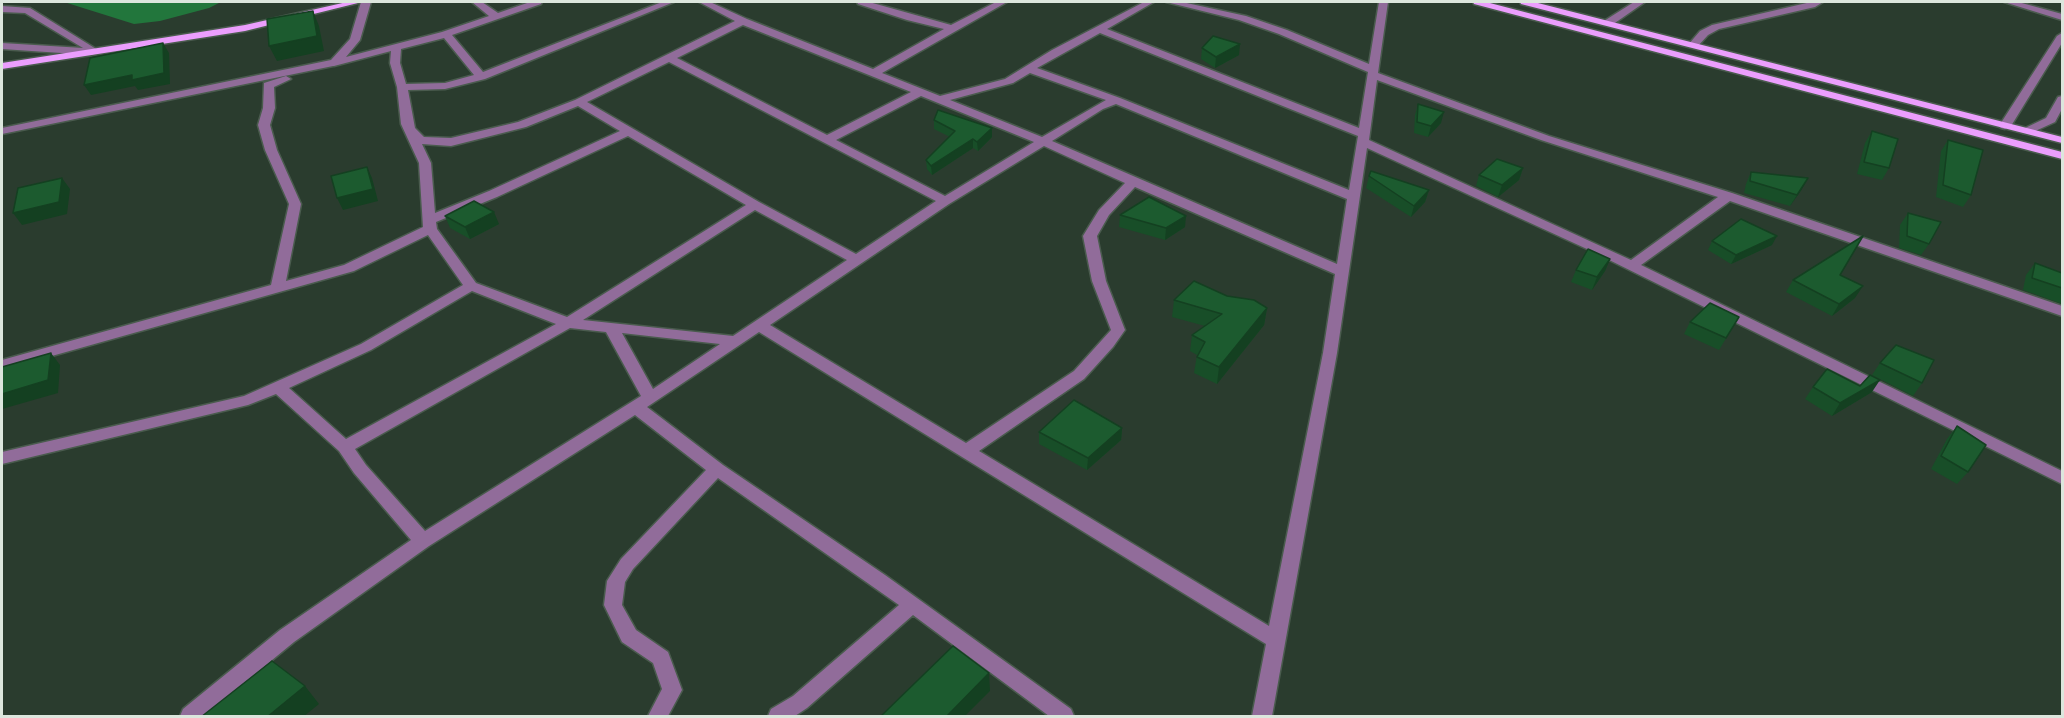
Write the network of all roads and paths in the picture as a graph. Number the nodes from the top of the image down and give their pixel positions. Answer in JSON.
{"nodes":[{"id":1,"x":357,"y":2,"type":"edge"},
{"id":2,"x":366,"y":2,"type":"edge"},
{"id":3,"x":476,"y":2,"type":"edge"},
{"id":4,"x":538,"y":2,"type":"edge"},
{"id":5,"x":669,"y":2,"type":"edge"},
{"id":6,"x":703,"y":2,"type":"edge"},
{"id":7,"x":861,"y":2,"type":"edge"},
{"id":8,"x":970,"y":2,"type":"edge"},
{"id":9,"x":1003,"y":2,"type":"edge"},
{"id":10,"x":1150,"y":2,"type":"edge"},
{"id":11,"x":1171,"y":2,"type":"edge"},
{"id":12,"x":1384,"y":2,"type":"edge"},
{"id":13,"x":1477,"y":2,"type":"edge"},
{"id":14,"x":1524,"y":2,"type":"edge"},
{"id":15,"x":1640,"y":2,"type":"edge"},
{"id":16,"x":1818,"y":2,"type":"edge"},
{"id":17,"x":2009,"y":2,"type":"edge"},
{"id":18,"x":2,"y":9,"type":"edge"},
{"id":19,"x":980,"y":12,"type":"junction"},
{"id":20,"x":496,"y":16,"type":"junction"},
{"id":21,"x":2062,"y":17,"type":"edge"},
{"id":22,"x":743,"y":21,"type":"junction"},
{"id":23,"x":1608,"y":23,"type":"junction"},
{"id":24,"x":952,"y":27,"type":"junction"},
{"id":25,"x":1099,"y":29,"type":"junction"},
{"id":26,"x":446,"y":34,"type":"junction"},
{"id":27,"x":2062,"y":36,"type":"edge"},
{"id":28,"x":1693,"y":45,"type":"junction"},
{"id":29,"x":2,"y":46,"type":"edge"},
{"id":30,"x":396,"y":47,"type":"junction"},
{"id":31,"x":96,"y":52,"type":"junction"},
{"id":32,"x":670,"y":58,"type":"junction"},
{"id":33,"x":337,"y":62,"type":"junction"},
{"id":34,"x":2,"y":66,"type":"edge"},
{"id":35,"x":1030,"y":69,"type":"junction"},
{"id":36,"x":1372,"y":72,"type":"junction"},
{"id":37,"x":873,"y":73,"type":"junction"},
{"id":38,"x":481,"y":76,"type":"junction"},
{"id":39,"x":402,"y":87,"type":"junction"},
{"id":40,"x":920,"y":92,"type":"junction"},
{"id":41,"x":940,"y":99,"type":"junction"},
{"id":42,"x":2062,"y":99,"type":"edge"},
{"id":43,"x":1116,"y":100,"type":"junction"},
{"id":44,"x":579,"y":102,"type":"junction"},
{"id":45,"x":407,"y":124,"type":"junction"},
{"id":46,"x":2005,"y":126,"type":"junction"},
{"id":47,"x":2,"y":131,"type":"edge"},
{"id":48,"x":629,"y":131,"type":"junction"},
{"id":49,"x":2027,"y":131,"type":"junction"},
{"id":50,"x":1363,"y":138,"type":"junction"},
{"id":51,"x":826,"y":140,"type":"junction"},
{"id":52,"x":2062,"y":140,"type":"edge"},
{"id":53,"x":1043,"y":141,"type":"junction"},
{"id":54,"x":2062,"y":156,"type":"edge"},
{"id":55,"x":1133,"y":182,"type":"junction"},
{"id":56,"x":1728,"y":196,"type":"junction"},
{"id":57,"x":1354,"y":197,"type":"junction"},
{"id":58,"x":945,"y":201,"type":"junction"},
{"id":59,"x":755,"y":205,"type":"junction"},
{"id":60,"x":430,"y":225,"type":"junction"},
{"id":61,"x":856,"y":259,"type":"junction"},
{"id":62,"x":1631,"y":266,"type":"junction"},
{"id":63,"x":1341,"y":271,"type":"junction"},
{"id":64,"x":471,"y":286,"type":"junction"},
{"id":65,"x":278,"y":289,"type":"junction"},
{"id":66,"x":2062,"y":311,"type":"edge"},
{"id":67,"x":568,"y":323,"type":"junction"},
{"id":68,"x":761,"y":326,"type":"junction"},
{"id":69,"x":612,"y":329,"type":"junction"},
{"id":70,"x":737,"y":341,"type":"junction"},
{"id":71,"x":2,"y":365,"type":"edge"},
{"id":72,"x":278,"y":387,"type":"junction"},
{"id":73,"x":643,"y":403,"type":"junction"},
{"id":74,"x":345,"y":447,"type":"junction"},
{"id":75,"x":967,"y":451,"type":"junction"},
{"id":76,"x":2,"y":458,"type":"edge"},
{"id":77,"x":717,"y":469,"type":"junction"},
{"id":78,"x":2062,"y":478,"type":"edge"},
{"id":79,"x":423,"y":541,"type":"junction"},
{"id":80,"x":912,"y":604,"type":"junction"},
{"id":81,"x":1276,"y":640,"type":"junction"},
{"id":82,"x":190,"y":717,"type":"edge"},
{"id":83,"x":658,"y":717,"type":"edge"},
{"id":84,"x":778,"y":717,"type":"edge"},
{"id":85,"x":1064,"y":717,"type":"edge"},
{"id":86,"x":1262,"y":717,"type":"edge"}],
"edges":[{"from":1,"to":31,"type":"main road"},
{"from":2,"to":33,"type":"street"},
{"from":3,"to":20,"type":"street"},
{"from":4,"to":20,"type":"street"},
{"from":5,"to":38,"type":"street"},
{"from":6,"to":22,"type":"street"},
{"from":7,"to":24,"type":"street"},
{"from":8,"to":19,"type":"street"},
{"from":9,"to":19,"type":"street"},
{"from":10,"to":25,"type":"street"},
{"from":11,"to":36,"type":"street"},
{"from":12,"to":36,"type":"street"},
{"from":13,"to":54,"type":"main road"},
{"from":14,"to":23,"type":"main road"},
{"from":15,"to":23,"type":"street"},
{"from":16,"to":28,"type":"street"},
{"from":17,"to":21,"type":"street"},
{"from":18,"to":31,"type":"street"},
{"from":19,"to":24,"type":"street"},
{"from":20,"to":26,"type":"street"},
{"from":22,"to":32,"type":"street"},
{"from":22,"to":37,"type":"street"},
{"from":23,"to":28,"type":"main road"},
{"from":24,"to":37,"type":"street"},
{"from":25,"to":35,"type":"street"},
{"from":25,"to":50,"type":"street"},
{"from":26,"to":30,"type":"street"},
{"from":26,"to":38,"type":"street"},
{"from":27,"to":46,"type":"street"},
{"from":28,"to":46,"type":"main road"},
{"from":29,"to":31,"type":"street"},
{"from":30,"to":33,"type":"street"},
{"from":30,"to":39,"type":"street"},
{"from":31,"to":34,"type":"main road"},
{"from":32,"to":44,"type":"street"},
{"from":32,"to":51,"type":"street"},
{"from":33,"to":47,"type":"street"},
{"from":33,"to":65,"type":"street"},
{"from":35,"to":41,"type":"street"},
{"from":35,"to":43,"type":"street"},
{"from":36,"to":50,"type":"street"},
{"from":36,"to":56,"type":"street"},
{"from":37,"to":40,"type":"street"},
{"from":38,"to":39,"type":"street"},
{"from":39,"to":45,"type":"street"},
{"from":40,"to":41,"type":"street"},
{"from":40,"to":51,"type":"street"},
{"from":41,"to":53,"type":"street"},
{"from":42,"to":49,"type":"street"},
{"from":43,"to":53,"type":"street"},
{"from":43,"to":57,"type":"street"},
{"from":44,"to":45,"type":"street"},
{"from":44,"to":48,"type":"street"},
{"from":45,"to":60,"type":"street"},
{"from":46,"to":49,"type":"main road"},
{"from":48,"to":59,"type":"street"},
{"from":48,"to":60,"type":"street"},
{"from":49,"to":52,"type":"main road"},
{"from":50,"to":57,"type":"street"},
{"from":50,"to":62,"type":"street"},
{"from":51,"to":58,"type":"street"},
{"from":53,"to":55,"type":"street"},
{"from":53,"to":58,"type":"street"},
{"from":55,"to":63,"type":"street"},
{"from":55,"to":75,"type":"street"},
{"from":56,"to":62,"type":"street"},
{"from":56,"to":66,"type":"street"},
{"from":57,"to":63,"type":"street"},
{"from":58,"to":61,"type":"street"},
{"from":59,"to":61,"type":"street"},
{"from":59,"to":67,"type":"street"},
{"from":60,"to":64,"type":"street"},
{"from":60,"to":65,"type":"street"},
{"from":61,"to":68,"type":"street"},
{"from":62,"to":78,"type":"street"},
{"from":63,"to":81,"type":"street"},
{"from":64,"to":67,"type":"street"},
{"from":64,"to":72,"type":"street"},
{"from":65,"to":71,"type":"street"},
{"from":67,"to":69,"type":"street"},
{"from":67,"to":74,"type":"street"},
{"from":68,"to":70,"type":"street"},
{"from":68,"to":75,"type":"street"},
{"from":69,"to":70,"type":"street"},
{"from":69,"to":73,"type":"street"},
{"from":70,"to":73,"type":"street"},
{"from":72,"to":74,"type":"street"},
{"from":72,"to":76,"type":"street"},
{"from":73,"to":77,"type":"street"},
{"from":73,"to":79,"type":"street"},
{"from":74,"to":79,"type":"street"},
{"from":75,"to":81,"type":"street"},
{"from":77,"to":80,"type":"street"},
{"from":77,"to":83,"type":"street"},
{"from":79,"to":82,"type":"street"},
{"from":80,"to":84,"type":"street"},
{"from":80,"to":85,"type":"street"},
{"from":81,"to":86,"type":"street"}]}
